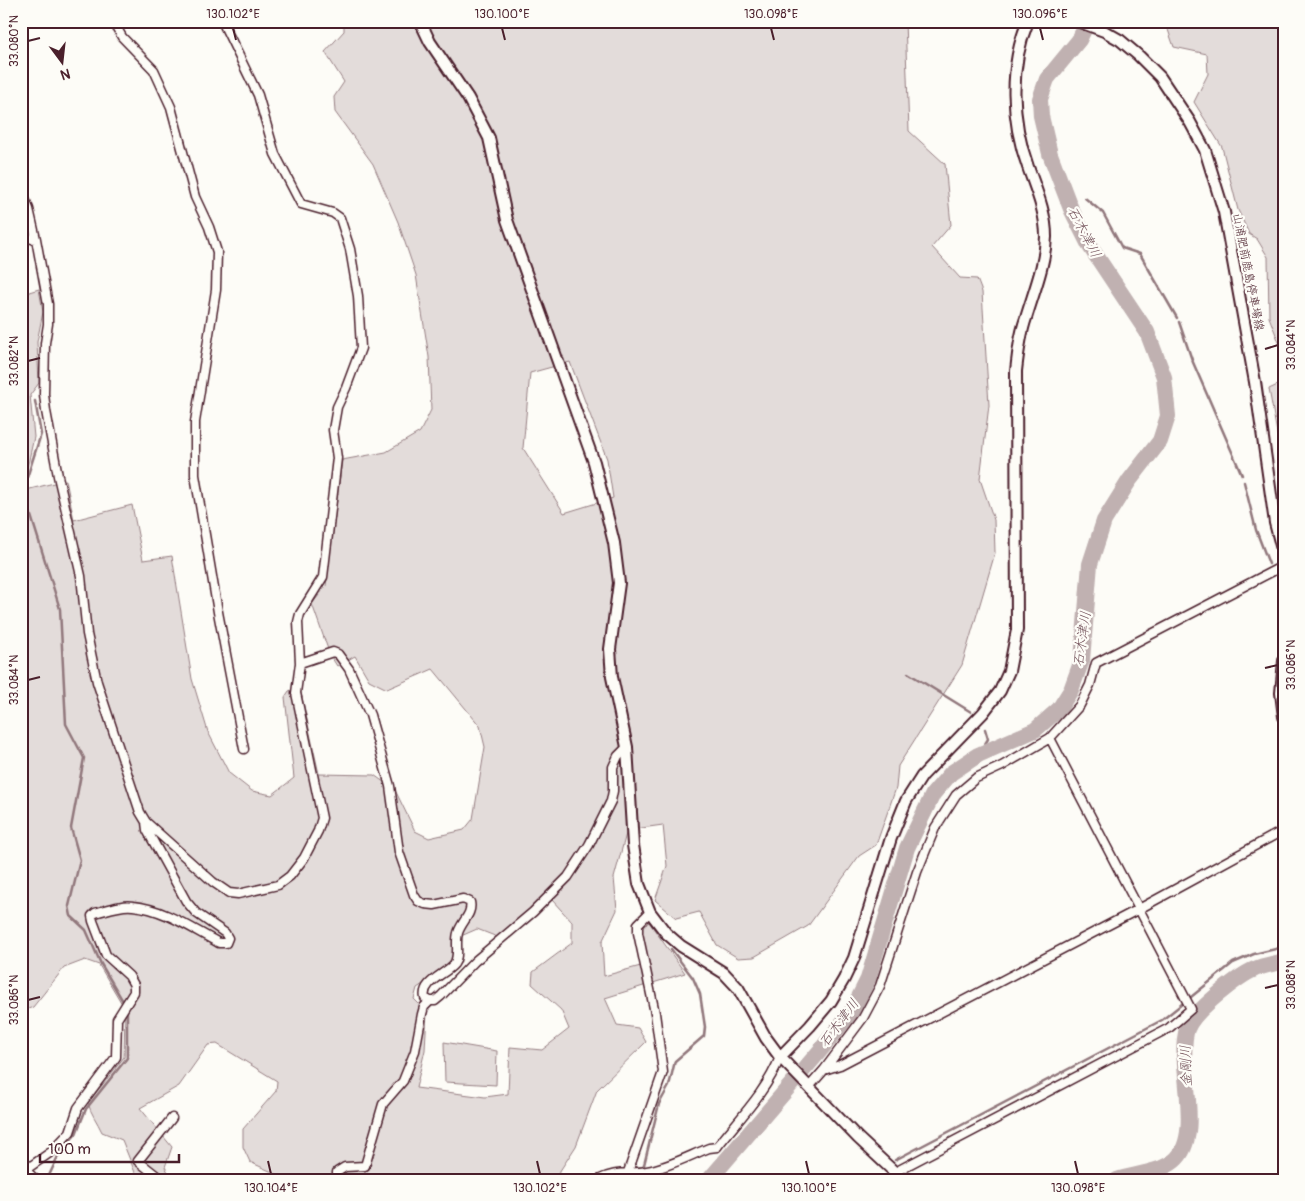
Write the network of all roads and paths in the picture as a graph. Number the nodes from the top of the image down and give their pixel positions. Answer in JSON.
{"nodes":[{"id":1,"x":113,"y":21,"type":"edge"},
{"id":2,"x":222,"y":21,"type":"edge"},
{"id":3,"x":420,"y":21,"type":"edge"},
{"id":4,"x":1028,"y":21,"type":"edge"},
{"id":5,"x":1077,"y":21,"type":"edge"},
{"id":6,"x":21,"y":190,"type":"edge"},
{"id":7,"x":21,"y":238,"type":"edge"},
{"id":8,"x":36,"y":239,"type":"junction"},
{"id":9,"x":1284,"y":557,"type":"edge"},
{"id":10,"x":1284,"y":567,"type":"edge"},
{"id":11,"x":1284,"y":662,"type":"edge"},
{"id":12,"x":300,"y":663,"type":"junction"},
{"id":13,"x":1284,"y":717,"type":"edge"},
{"id":14,"x":1050,"y":738,"type":"junction"},
{"id":15,"x":627,"y":747,"type":"junction"},
{"id":16,"x":244,"y":749,"type":"dead end"},
{"id":17,"x":146,"y":822,"type":"junction"},
{"id":18,"x":1284,"y":830,"type":"edge"},
{"id":19,"x":1139,"y":909,"type":"junction"},
{"id":20,"x":650,"y":912,"type":"junction"},
{"id":21,"x":430,"y":1001,"type":"junction"},
{"id":22,"x":780,"y":1057,"type":"junction"},
{"id":23,"x":824,"y":1070,"type":"junction"},
{"id":24,"x":808,"y":1086,"type":"junction"},
{"id":25,"x":172,"y":1118,"type":"dead end"},
{"id":26,"x":23,"y":1170,"type":"edge"},
{"id":27,"x":895,"y":1172,"type":"junction"},
{"id":28,"x":633,"y":1174,"type":"edge"},
{"id":29,"x":36,"y":1180,"type":"edge"},
{"id":30,"x":155,"y":1180,"type":"edge"},
{"id":31,"x":336,"y":1180,"type":"edge"},
{"id":32,"x":598,"y":1180,"type":"edge"},
{"id":33,"x":903,"y":1180,"type":"edge"}],
"edges":[{"from":1,"to":16,"type":"street"},
{"from":2,"to":12,"type":"street"},
{"from":3,"to":15,"type":"street"},
{"from":4,"to":22,"type":"street"},
{"from":5,"to":9,"type":"street","name":"山浦肥前鹿島停車場線"},
{"from":6,"to":8,"type":"street"},
{"from":7,"to":8,"type":"street"},
{"from":8,"to":17,"type":"street"},
{"from":10,"to":14,"type":"street"},
{"from":11,"to":13,"type":"street"},
{"from":12,"to":17,"type":"street"},
{"from":12,"to":21,"type":"street"},
{"from":14,"to":19,"type":"street"},
{"from":14,"to":23,"type":"street"},
{"from":15,"to":20,"type":"street"},
{"from":15,"to":21,"type":"street"},
{"from":17,"to":26,"type":"street"},
{"from":18,"to":19,"type":"street"},
{"from":19,"to":23,"type":"street"},
{"from":19,"to":27,"type":"street"},
{"from":20,"to":22,"type":"street"},
{"from":20,"to":28,"type":"street"},
{"from":21,"to":31,"type":"street"},
{"from":22,"to":24,"type":"street"},
{"from":22,"to":28,"type":"street"},
{"from":23,"to":24,"type":"street"},
{"from":24,"to":27,"type":"street"},
{"from":25,"to":30,"type":"street"},
{"from":26,"to":29,"type":"street"},
{"from":27,"to":33,"type":"street"},
{"from":28,"to":32,"type":"street"}]}
